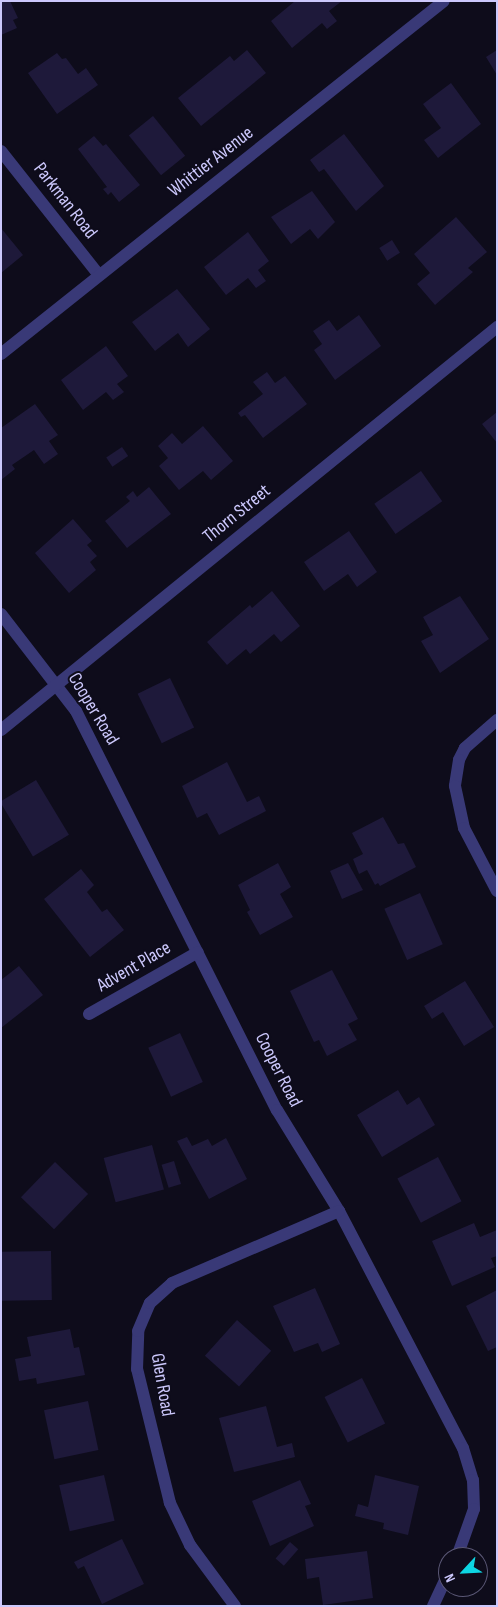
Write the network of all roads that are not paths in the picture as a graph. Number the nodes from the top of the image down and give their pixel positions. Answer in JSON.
{"nodes":[{"id":1,"x":444,"y":1,"type":"edge"},
{"id":2,"x":1,"y":151,"type":"edge"},
{"id":3,"x":98,"y":275,"type":"junction"},
{"id":4,"x":497,"y":327,"type":"edge"},
{"id":5,"x":1,"y":354,"type":"edge"},
{"id":6,"x":1,"y":614,"type":"edge"},
{"id":7,"x":58,"y":684,"type":"junction"},
{"id":8,"x":497,"y":720,"type":"edge"},
{"id":9,"x":1,"y":730,"type":"edge"},
{"id":10,"x":497,"y":891,"type":"edge"},
{"id":11,"x":198,"y":952,"type":"junction"},
{"id":12,"x":90,"y":1014,"type":"dead end"},
{"id":13,"x":339,"y":1211,"type":"junction"},
{"id":14,"x":460,"y":1547,"type":"edge"},
{"id":15,"x":236,"y":1606,"type":"edge"}],
"edges":[{"from":1,"to":3,"type":"street","name":"Whittier Avenue"},
{"from":2,"to":3,"type":"street","name":"Parkman Road"},
{"from":3,"to":5,"type":"street","name":"Whittier Avenue"},
{"from":4,"to":7,"type":"street","name":"Thorn Street"},
{"from":6,"to":7,"type":"street","name":"Cooper Road"},
{"from":7,"to":9,"type":"street","name":"Thorn Street"},
{"from":7,"to":11,"type":"street","name":"Cooper Road"},
{"from":8,"to":10,"type":"street"},
{"from":11,"to":12,"type":"street","name":"Advent Place"},
{"from":11,"to":13,"type":"street","name":"Cooper Road"},
{"from":13,"to":14,"type":"street","name":"Cooper Road"},
{"from":13,"to":15,"type":"street","name":"Glen Road"}]}
